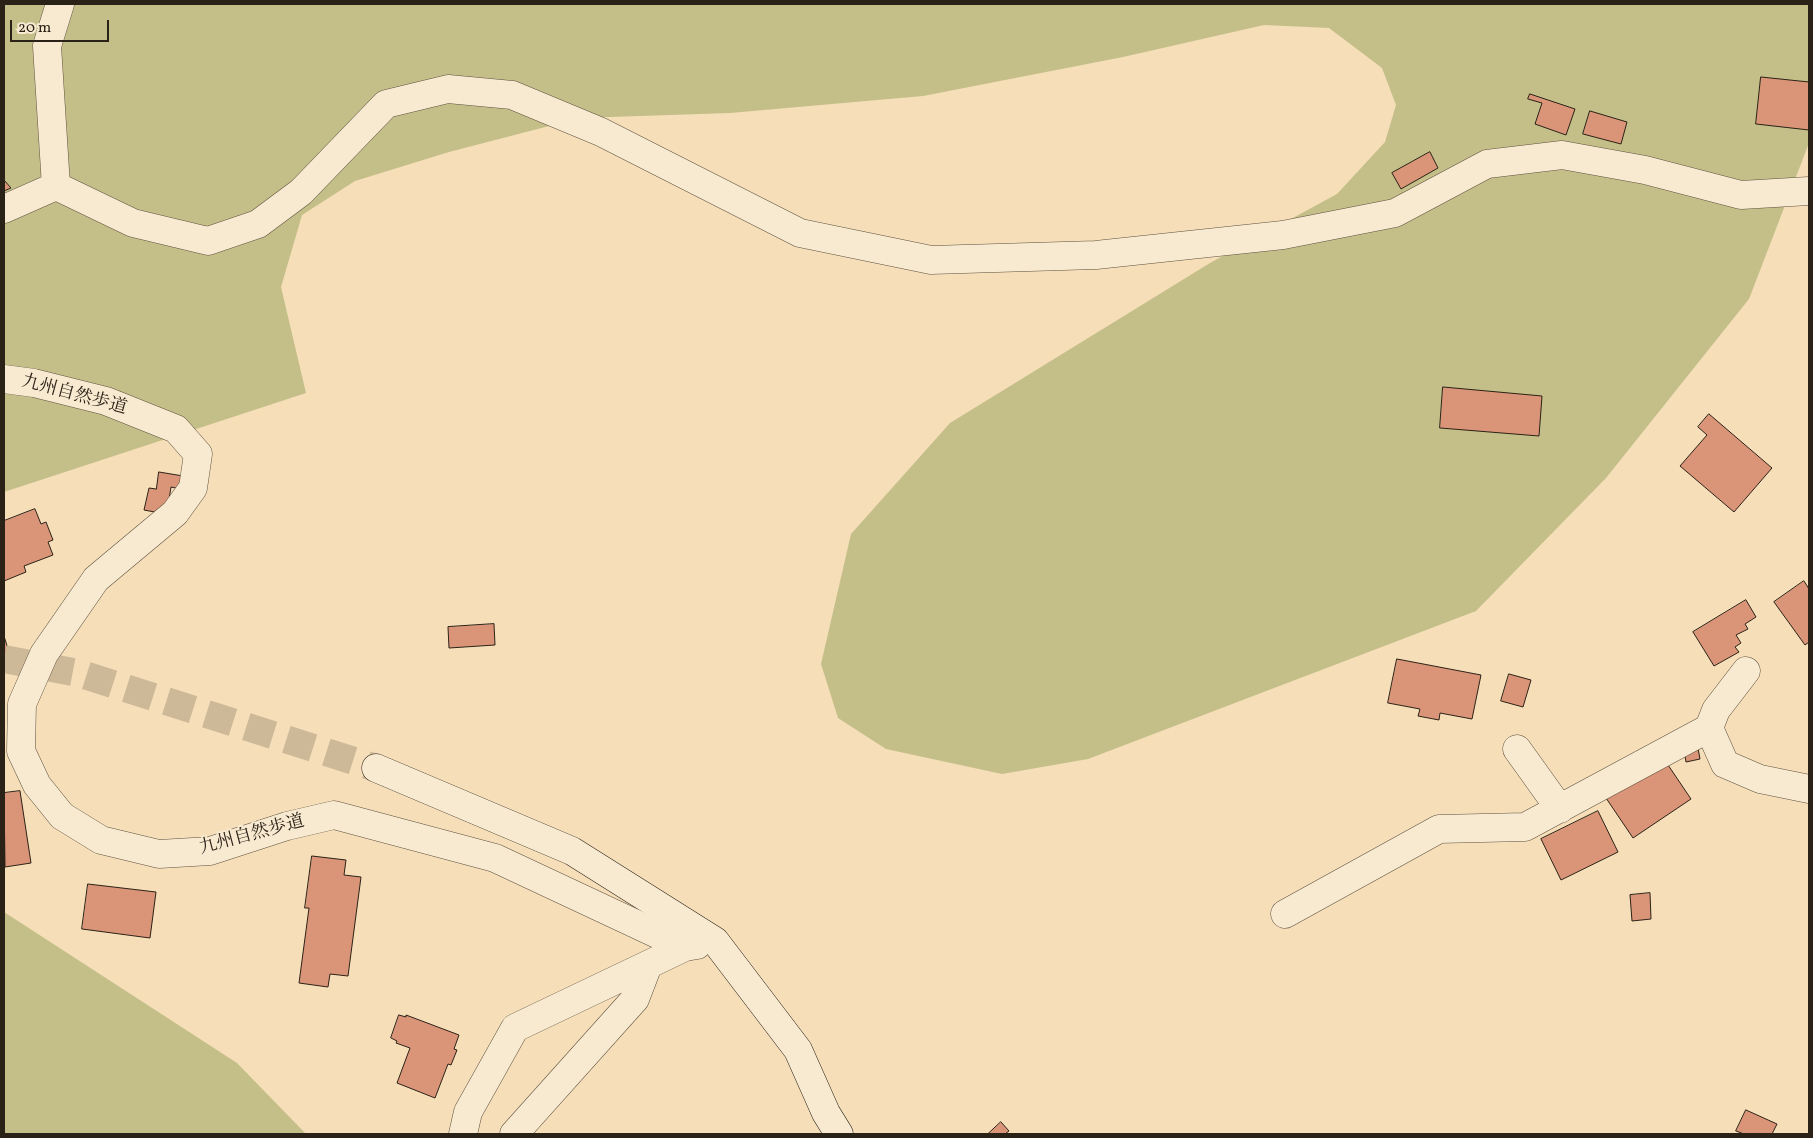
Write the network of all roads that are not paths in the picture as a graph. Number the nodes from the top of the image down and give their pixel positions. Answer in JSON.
{"nodes":[{"id":1,"x":60,"y":4,"type":"edge"},
{"id":2,"x":56,"y":186,"type":"junction"},
{"id":3,"x":1809,"y":191,"type":"edge"},
{"id":4,"x":4,"y":209,"type":"edge"},
{"id":5,"x":4,"y":379,"type":"edge"},
{"id":6,"x":1746,"y":671,"type":"dead end"},
{"id":7,"x":1709,"y":728,"type":"junction"},
{"id":8,"x":1517,"y":749,"type":"dead end"},
{"id":9,"x":376,"y":768,"type":"tunnel mouth"},
{"id":10,"x":1809,"y":789,"type":"edge"},
{"id":11,"x":1560,"y":809,"type":"junction"},
{"id":12,"x":1285,"y":914,"type":"dead end"},
{"id":13,"x":715,"y":941,"type":"junction"},
{"id":14,"x":686,"y":948,"type":"junction"},
{"id":15,"x":648,"y":965,"type":"junction"},
{"id":16,"x":463,"y":1134,"type":"edge"},
{"id":17,"x":514,"y":1134,"type":"edge"},
{"id":18,"x":839,"y":1134,"type":"edge"}],
"edges":[{"from":1,"to":2,"type":"street"},
{"from":2,"to":3,"type":"street"},
{"from":2,"to":4,"type":"street"},
{"from":5,"to":14,"type":"street","name":"九州自然歩道"},
{"from":6,"to":7,"type":"street"},
{"from":7,"to":10,"type":"street"},
{"from":7,"to":11,"type":"street"},
{"from":8,"to":11,"type":"street"},
{"from":9,"to":13,"type":"street"},
{"from":11,"to":12,"type":"street"},
{"from":13,"to":14,"type":"street"},
{"from":13,"to":18,"type":"street"},
{"from":14,"to":15,"type":"street"},
{"from":15,"to":16,"type":"street"},
{"from":15,"to":17,"type":"street"}]}
